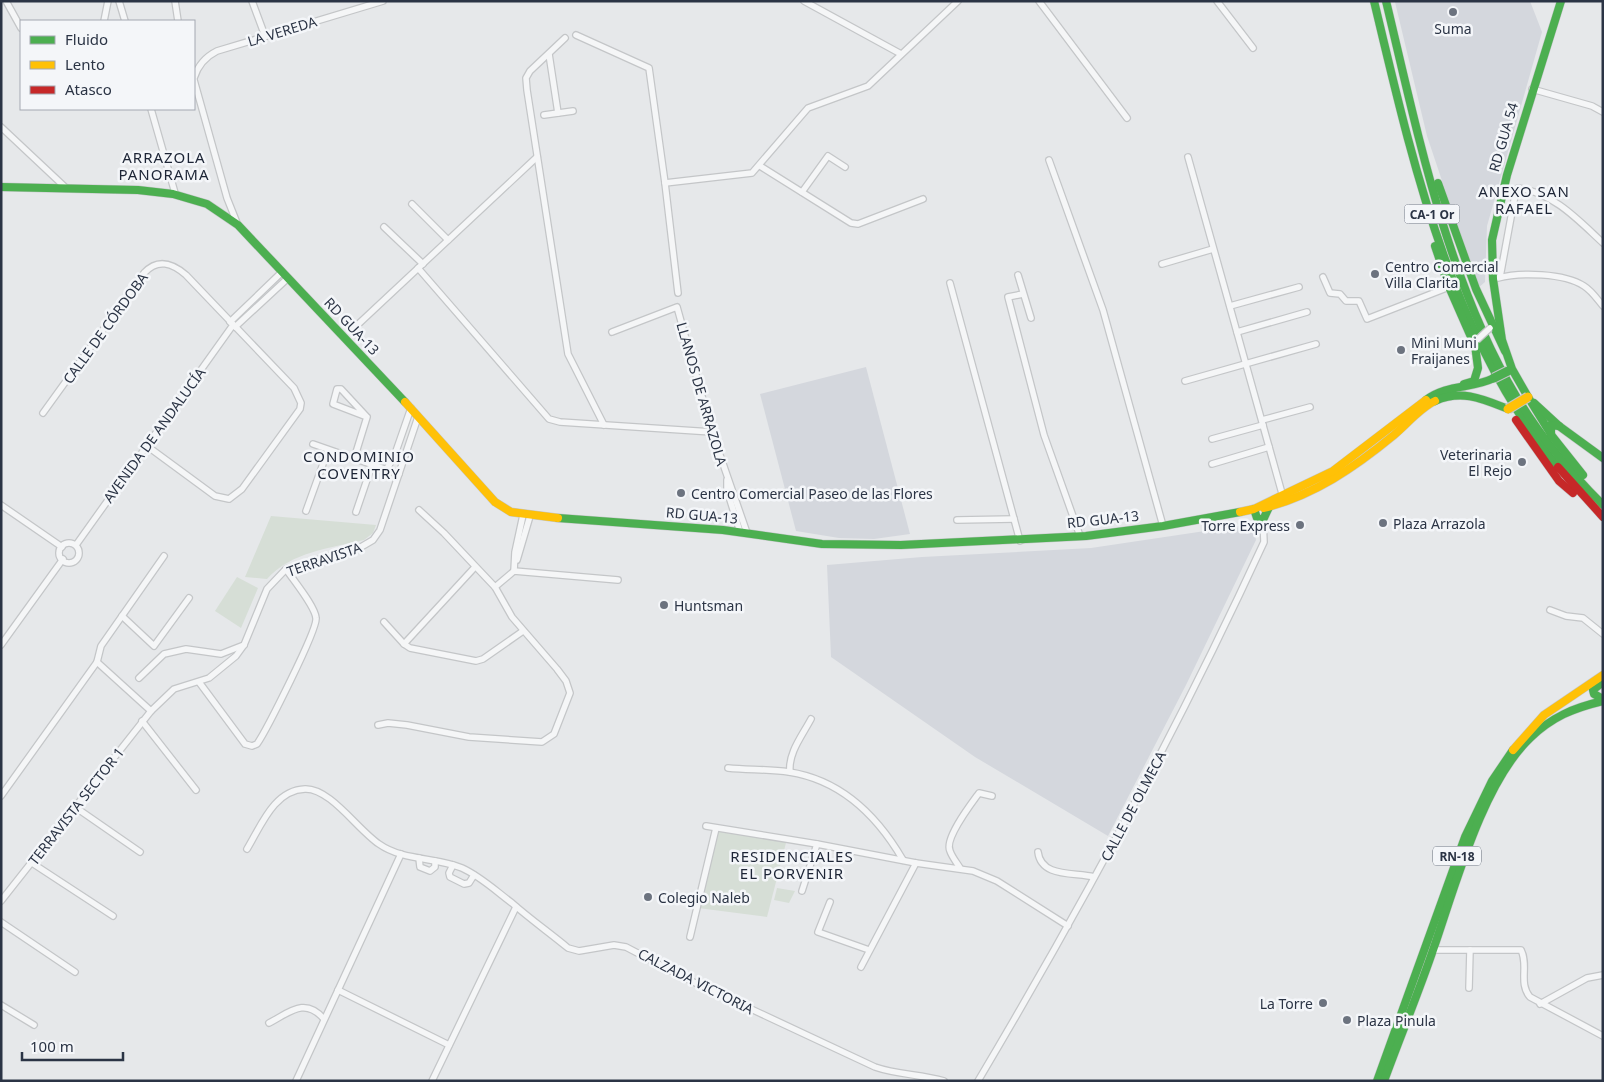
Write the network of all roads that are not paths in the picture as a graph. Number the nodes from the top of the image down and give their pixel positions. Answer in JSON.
{"nodes":[{"id":1,"x":6,"y":1,"type":"edge"},
{"id":2,"x":108,"y":1,"type":"edge"},
{"id":3,"x":119,"y":1,"type":"edge"},
{"id":4,"x":175,"y":1,"type":"edge"},
{"id":5,"x":252,"y":1,"type":"edge"},
{"id":6,"x":383,"y":1,"type":"edge"},
{"id":7,"x":804,"y":1,"type":"edge"},
{"id":8,"x":958,"y":1,"type":"edge"},
{"id":9,"x":1039,"y":1,"type":"edge"},
{"id":10,"x":1217,"y":1,"type":"edge"},
{"id":11,"x":1375,"y":1,"type":"edge"},
{"id":12,"x":1382,"y":1,"type":"edge"},
{"id":13,"x":1386,"y":1,"type":"edge"},
{"id":14,"x":1561,"y":3,"type":"edge"},
{"id":15,"x":104,"y":20,"type":"edge"},
{"id":16,"x":125,"y":20,"type":"edge"},
{"id":17,"x":178,"y":20,"type":"edge"},
{"id":18,"x":20,"y":26,"type":"edge"},
{"id":19,"x":576,"y":35,"type":"dead end"},
{"id":20,"x":265,"y":36,"type":"junction"},
{"id":21,"x":565,"y":38,"type":"dead end"},
{"id":22,"x":1253,"y":48,"type":"dead end"},
{"id":23,"x":549,"y":54,"type":"junction"},
{"id":24,"x":901,"y":54,"type":"junction"},
{"id":25,"x":195,"y":76,"type":"edge"},
{"id":26,"x":1406,"y":82,"type":"junction"},
{"id":27,"x":195,"y":83,"type":"edge"},
{"id":28,"x":1532,"y":89,"type":"junction"},
{"id":29,"x":1399,"y":103,"type":"junction"},
{"id":30,"x":151,"y":110,"type":"edge"},
{"id":31,"x":573,"y":111,"type":"dead end"},
{"id":32,"x":1603,"y":112,"type":"edge"},
{"id":33,"x":558,"y":113,"type":"junction"},
{"id":34,"x":544,"y":115,"type":"dead end"},
{"id":35,"x":1127,"y":118,"type":"dead end"},
{"id":36,"x":1,"y":127,"type":"edge"},
{"id":37,"x":1418,"y":131,"type":"junction"},
{"id":38,"x":1406,"y":134,"type":"junction"},
{"id":39,"x":537,"y":157,"type":"junction"},
{"id":40,"x":1188,"y":157,"type":"dead end"},
{"id":41,"x":1049,"y":160,"type":"dead end"},
{"id":42,"x":760,"y":166,"type":"junction"},
{"id":43,"x":845,"y":167,"type":"dead end"},
{"id":44,"x":666,"y":183,"type":"junction"},
{"id":45,"x":1,"y":186,"type":"edge"},
{"id":46,"x":66,"y":188,"type":"junction"},
{"id":47,"x":174,"y":190,"type":"junction"},
{"id":48,"x":802,"y":192,"type":"junction"},
{"id":49,"x":923,"y":199,"type":"dead end"},
{"id":50,"x":412,"y":204,"type":"dead end"},
{"id":51,"x":238,"y":225,"type":"junction"},
{"id":52,"x":384,"y":228,"type":"dead end"},
{"id":53,"x":448,"y":240,"type":"junction"},
{"id":54,"x":1603,"y":243,"type":"edge"},
{"id":55,"x":1214,"y":249,"type":"junction"},
{"id":56,"x":1162,"y":264,"type":"dead end"},
{"id":57,"x":420,"y":266,"type":"junction"},
{"id":58,"x":1018,"y":274,"type":"dead end"},
{"id":59,"x":285,"y":275,"type":"junction"},
{"id":60,"x":1322,"y":277,"type":"dead end"},
{"id":61,"x":1497,"y":278,"type":"junction"},
{"id":62,"x":950,"y":283,"type":"dead end"},
{"id":63,"x":1300,"y":287,"type":"dead end"},
{"id":64,"x":1449,"y":287,"type":"junction"},
{"id":65,"x":678,"y":293,"type":"dead end"},
{"id":66,"x":1023,"y":294,"type":"junction"},
{"id":67,"x":1230,"y":306,"type":"junction"},
{"id":68,"x":1603,"y":306,"type":"edge"},
{"id":69,"x":1498,"y":310,"type":"junction"},
{"id":70,"x":1308,"y":312,"type":"dead end"},
{"id":71,"x":1031,"y":318,"type":"dead end"},
{"id":72,"x":233,"y":325,"type":"junction"},
{"id":73,"x":1490,"y":327,"type":"junction"},
{"id":74,"x":352,"y":330,"type":"dead end"},
{"id":75,"x":612,"y":332,"type":"dead end"},
{"id":76,"x":1237,"y":332,"type":"junction"},
{"id":77,"x":1476,"y":343,"type":"junction"},
{"id":78,"x":1316,"y":344,"type":"dead end"},
{"id":79,"x":1505,"y":350,"type":"junction"},
{"id":80,"x":1246,"y":363,"type":"junction"},
{"id":81,"x":1510,"y":370,"type":"junction"},
{"id":82,"x":1493,"y":379,"type":"junction"},
{"id":83,"x":1185,"y":380,"type":"dead end"},
{"id":84,"x":1447,"y":387,"type":"junction"},
{"id":85,"x":1528,"y":397,"type":"junction"},
{"id":86,"x":1310,"y":407,"type":"dead end"},
{"id":87,"x":411,"y":408,"type":"junction"},
{"id":88,"x":1508,"y":409,"type":"junction"},
{"id":89,"x":43,"y":413,"type":"dead end"},
{"id":90,"x":418,"y":417,"type":"junction"},
{"id":91,"x":367,"y":418,"type":"junction"},
{"id":92,"x":1262,"y":423,"type":"junction"},
{"id":93,"x":604,"y":425,"type":"junction"},
{"id":94,"x":1559,"y":426,"type":"junction"},
{"id":95,"x":712,"y":432,"type":"junction"},
{"id":96,"x":1552,"y":436,"type":"junction"},
{"id":97,"x":1212,"y":439,"type":"dead end"},
{"id":98,"x":400,"y":441,"type":"junction"},
{"id":99,"x":313,"y":444,"type":"dead end"},
{"id":100,"x":409,"y":444,"type":"junction"},
{"id":101,"x":147,"y":446,"type":"junction"},
{"id":102,"x":1269,"y":448,"type":"junction"},
{"id":103,"x":328,"y":450,"type":"junction"},
{"id":104,"x":394,"y":457,"type":"junction"},
{"id":105,"x":1603,"y":458,"type":"edge"},
{"id":106,"x":354,"y":459,"type":"junction"},
{"id":107,"x":1212,"y":464,"type":"dead end"},
{"id":108,"x":372,"y":465,"type":"junction"},
{"id":109,"x":386,"y":470,"type":"junction"},
{"id":110,"x":399,"y":474,"type":"junction"},
{"id":111,"x":1580,"y":500,"type":"junction"},
{"id":112,"x":1283,"y":501,"type":"junction"},
{"id":113,"x":1599,"y":502,"type":"edge"},
{"id":114,"x":1,"y":505,"type":"edge"},
{"id":115,"x":1269,"y":507,"type":"junction"},
{"id":116,"x":419,"y":510,"type":"dead end"},
{"id":117,"x":306,"y":511,"type":"dead end"},
{"id":118,"x":356,"y":512,"type":"dead end"},
{"id":119,"x":1257,"y":515,"type":"junction"},
{"id":120,"x":526,"y":516,"type":"junction"},
{"id":121,"x":1603,"y":517,"type":"edge"},
{"id":122,"x":1014,"y":519,"type":"junction"},
{"id":123,"x":957,"y":520,"type":"dead end"},
{"id":124,"x":1603,"y":523,"type":"edge"},
{"id":125,"x":1163,"y":526,"type":"junction"},
{"id":126,"x":744,"y":533,"type":"junction"},
{"id":127,"x":1080,"y":536,"type":"junction"},
{"id":128,"x":1020,"y":541,"type":"junction"},
{"id":129,"x":76,"y":545,"type":"junction"},
{"id":130,"x":62,"y":547,"type":"junction"},
{"id":131,"x":164,"y":556,"type":"dead end"},
{"id":132,"x":62,"y":560,"type":"junction"},
{"id":133,"x":476,"y":567,"type":"junction"},
{"id":134,"x":286,"y":569,"type":"junction"},
{"id":135,"x":514,"y":571,"type":"junction"},
{"id":136,"x":618,"y":580,"type":"dead end"},
{"id":137,"x":494,"y":587,"type":"junction"},
{"id":138,"x":189,"y":598,"type":"dead end"},
{"id":139,"x":1550,"y":610,"type":"dead end"},
{"id":140,"x":122,"y":616,"type":"junction"},
{"id":141,"x":384,"y":622,"type":"dead end"},
{"id":142,"x":523,"y":631,"type":"junction"},
{"id":143,"x":1603,"y":634,"type":"edge"},
{"id":144,"x":404,"y":644,"type":"junction"},
{"id":145,"x":1,"y":645,"type":"edge"},
{"id":146,"x":244,"y":645,"type":"junction"},
{"id":147,"x":97,"y":662,"type":"junction"},
{"id":148,"x":1603,"y":676,"type":"edge"},
{"id":149,"x":139,"y":678,"type":"dead end"},
{"id":150,"x":199,"y":682,"type":"junction"},
{"id":151,"x":1603,"y":682,"type":"edge"},
{"id":152,"x":1603,"y":700,"type":"edge"},
{"id":153,"x":151,"y":711,"type":"junction"},
{"id":154,"x":811,"y":719,"type":"dead end"},
{"id":155,"x":142,"y":721,"type":"junction"},
{"id":156,"x":378,"y":726,"type":"dead end"},
{"id":157,"x":728,"y":768,"type":"dead end"},
{"id":158,"x":790,"y":772,"type":"junction"},
{"id":159,"x":1487,"y":779,"type":"dead end"},
{"id":160,"x":196,"y":790,"type":"dead end"},
{"id":161,"x":1,"y":796,"type":"edge"},
{"id":162,"x":992,"y":796,"type":"dead end"},
{"id":163,"x":1481,"y":803,"type":"junction"},
{"id":164,"x":75,"y":807,"type":"junction"},
{"id":165,"x":706,"y":826,"type":"dead end"},
{"id":166,"x":716,"y":828,"type":"junction"},
{"id":167,"x":817,"y":844,"type":"junction"},
{"id":168,"x":247,"y":849,"type":"dead end"},
{"id":169,"x":140,"y":852,"type":"dead end"},
{"id":170,"x":1038,"y":852,"type":"dead end"},
{"id":171,"x":401,"y":854,"type":"junction"},
{"id":172,"x":419,"y":858,"type":"junction"},
{"id":173,"x":903,"y":860,"type":"junction"},
{"id":174,"x":435,"y":861,"type":"junction"},
{"id":175,"x":32,"y":862,"type":"junction"},
{"id":176,"x":916,"y":863,"type":"junction"},
{"id":177,"x":453,"y":865,"type":"junction"},
{"id":178,"x":960,"y":868,"type":"junction"},
{"id":179,"x":474,"y":875,"type":"junction"},
{"id":180,"x":1094,"y":877,"type":"junction"},
{"id":181,"x":802,"y":891,"type":"dead end"},
{"id":182,"x":1,"y":901,"type":"edge"},
{"id":183,"x":830,"y":902,"type":"dead end"},
{"id":184,"x":516,"y":907,"type":"junction"},
{"id":185,"x":113,"y":916,"type":"dead end"},
{"id":186,"x":1,"y":922,"type":"edge"},
{"id":187,"x":1068,"y":926,"type":"junction"},
{"id":188,"x":690,"y":937,"type":"dead end"},
{"id":189,"x":869,"y":950,"type":"junction"},
{"id":190,"x":1432,"y":950,"type":"junction"},
{"id":191,"x":1470,"y":950,"type":"junction"},
{"id":192,"x":861,"y":967,"type":"dead end"},
{"id":193,"x":75,"y":972,"type":"dead end"},
{"id":194,"x":1603,"y":975,"type":"edge"},
{"id":195,"x":1469,"y":988,"type":"dead end"},
{"id":196,"x":338,"y":990,"type":"junction"},
{"id":197,"x":1,"y":1004,"type":"edge"},
{"id":198,"x":1540,"y":1004,"type":"junction"},
{"id":199,"x":324,"y":1019,"type":"junction"},
{"id":200,"x":269,"y":1023,"type":"dead end"},
{"id":201,"x":34,"y":1025,"type":"dead end"},
{"id":202,"x":1603,"y":1036,"type":"edge"},
{"id":203,"x":449,"y":1045,"type":"junction"},
{"id":204,"x":296,"y":1081,"type":"edge"},
{"id":205,"x":432,"y":1081,"type":"edge"},
{"id":206,"x":944,"y":1081,"type":"edge"},
{"id":207,"x":978,"y":1081,"type":"edge"},
{"id":208,"x":1377,"y":1081,"type":"edge"},
{"id":209,"x":1384,"y":1081,"type":"edge"}],
"edges":[{"from":1,"to":18,"type":"street"},
{"from":2,"to":15,"type":"street"},
{"from":3,"to":16,"type":"street"},
{"from":4,"to":17,"type":"street"},
{"from":5,"to":20,"type":"street"},
{"from":6,"to":20,"type":"street","name":"LA VEREDA"},
{"from":7,"to":24,"type":"street"},
{"from":8,"to":24,"type":"street"},
{"from":9,"to":35,"type":"street"},
{"from":10,"to":22,"type":"street"},
{"from":11,"to":29,"type":"main road","number":"CA-1 Or"},
{"from":12,"to":26,"type":"main road"},
{"from":13,"to":26,"type":"main road","number":"CA-1 Or"},
{"from":14,"to":28,"type":"main road","name":"RD GUA 54"},
{"from":19,"to":44,"type":"street"},
{"from":20,"to":25,"type":"street","name":"LA VEREDA"},
{"from":21,"to":23,"type":"street"},
{"from":23,"to":33,"type":"street"},
{"from":23,"to":39,"type":"street"},
{"from":24,"to":42,"type":"street"},
{"from":26,"to":29,"type":"main road"},
{"from":26,"to":37,"type":"main road","number":"CA-1 Or"},
{"from":27,"to":51,"type":"street","name":"LA VEREDA"},
{"from":28,"to":32,"type":"street"},
{"from":28,"to":61,"type":"main road","name":"RD GUA 54"},
{"from":29,"to":38,"type":"main road","number":"CA-1 Or"},
{"from":30,"to":47,"type":"street"},
{"from":31,"to":33,"type":"street"},
{"from":33,"to":34,"type":"street"},
{"from":36,"to":46,"type":"street"},
{"from":37,"to":73,"type":"main road"},
{"from":37,"to":113,"type":"main road","number":"CA-1 Or"},
{"from":38,"to":64,"type":"main road"},
{"from":38,"to":113,"type":"main road","number":"CA-1 Or"},
{"from":39,"to":53,"type":"street"},
{"from":39,"to":93,"type":"street"},
{"from":40,"to":55,"type":"street"},
{"from":41,"to":125,"type":"street"},
{"from":42,"to":44,"type":"street"},
{"from":42,"to":48,"type":"street"},
{"from":43,"to":48,"type":"street"},
{"from":44,"to":65,"type":"street"},
{"from":45,"to":46,"type":"main road","name":"RD GUA-13"},
{"from":46,"to":47,"type":"main road","name":"RD GUA-13"},
{"from":47,"to":51,"type":"main road","name":"RD GUA-13"},
{"from":48,"to":49,"type":"street"},
{"from":50,"to":53,"type":"street"},
{"from":51,"to":59,"type":"main road","name":"RD GUA-13"},
{"from":52,"to":57,"type":"street"},
{"from":53,"to":57,"type":"street"},
{"from":54,"to":61,"type":"street"},
{"from":55,"to":56,"type":"street"},
{"from":55,"to":67,"type":"street"},
{"from":57,"to":74,"type":"street"},
{"from":57,"to":93,"type":"street"},
{"from":58,"to":66,"type":"street"},
{"from":59,"to":72,"type":"street","name":"AVENIDA DE ANDALUCÍA"},
{"from":59,"to":87,"type":"main road","name":"RD GUA-13"},
{"from":60,"to":64,"type":"street"},
{"from":61,"to":68,"type":"street"},
{"from":61,"to":69,"type":"main road","name":"RD GUA 54"},
{"from":62,"to":122,"type":"street"},
{"from":63,"to":67,"type":"street"},
{"from":64,"to":77,"type":"main road"},
{"from":66,"to":71,"type":"street"},
{"from":66,"to":127,"type":"street"},
{"from":67,"to":76,"type":"street"},
{"from":69,"to":73,"type":"street"},
{"from":69,"to":79,"type":"main road","name":"RD GUA 54"},
{"from":70,"to":76,"type":"street"},
{"from":72,"to":89,"type":"street","name":"CALLE DE CÓRDOBA"},
{"from":72,"to":101,"type":"street","name":"AVENIDA DE ANDALUCÍA"},
{"from":72,"to":101,"type":"street","name":"CALLE DE CÓRDOBA"},
{"from":73,"to":77,"type":"street","bridge":true},
{"from":73,"to":79,"type":"main road"},
{"from":75,"to":95,"type":"street","name":"LLANOS DE ARRAZOLA"},
{"from":76,"to":80,"type":"street"},
{"from":77,"to":82,"type":"main road"},
{"from":77,"to":84,"type":"main road"},
{"from":78,"to":80,"type":"street"},
{"from":79,"to":81,"type":"main road","name":"RD GUA 54"},
{"from":80,"to":83,"type":"street"},
{"from":80,"to":92,"type":"street"},
{"from":81,"to":82,"type":"main road","name":"RD GUA-13","bridge":true},
{"from":81,"to":85,"type":"main road","name":"RD GUA 54"},
{"from":82,"to":84,"type":"main road","name":"RD GUA-13"},
{"from":82,"to":88,"type":"main road"},
{"from":84,"to":112,"type":"main road","name":"RD GUA-13"},
{"from":85,"to":88,"type":"main road","bridge":true},
{"from":85,"to":94,"type":"main road"},
{"from":85,"to":96,"type":"main road","name":"RD GUA 54"},
{"from":86,"to":92,"type":"street"},
{"from":87,"to":90,"type":"main road","name":"RD GUA-13"},
{"from":87,"to":98,"type":"street"},
{"from":88,"to":111,"type":"main road"},
{"from":88,"to":112,"type":"main road","name":"RD GUA-13"},
{"from":90,"to":100,"type":"street"},
{"from":90,"to":120,"type":"main road","name":"RD GUA-13"},
{"from":91,"to":91,"type":"street"},
{"from":91,"to":106,"type":"street"},
{"from":92,"to":97,"type":"street"},
{"from":92,"to":102,"type":"street"},
{"from":93,"to":95,"type":"street"},
{"from":94,"to":96,"type":"main road"},
{"from":94,"to":105,"type":"main road"},
{"from":95,"to":126,"type":"street","name":"LLANOS DE ARRAZOLA"},
{"from":96,"to":113,"type":"main road","name":"RD GUA 54"},
{"from":98,"to":100,"type":"street"},
{"from":98,"to":104,"type":"street"},
{"from":99,"to":103,"type":"street"},
{"from":100,"to":110,"type":"street"},
{"from":101,"to":129,"type":"street","name":"AVENIDA DE ANDALUCÍA"},
{"from":102,"to":107,"type":"street"},
{"from":102,"to":112,"type":"street"},
{"from":103,"to":106,"type":"street"},
{"from":103,"to":117,"type":"street"},
{"from":104,"to":109,"type":"street"},
{"from":104,"to":110,"type":"street"},
{"from":106,"to":108,"type":"street"},
{"from":108,"to":109,"type":"street"},
{"from":108,"to":118,"type":"street"},
{"from":109,"to":110,"type":"street"},
{"from":110,"to":134,"type":"street","name":"TERRAVISTA"},
{"from":111,"to":113,"type":"main road"},
{"from":111,"to":124,"type":"main road"},
{"from":112,"to":115,"type":"main road"},
{"from":112,"to":119,"type":"main road","name":"RD GUA-13"},
{"from":113,"to":121,"type":"main road","number":"CA-1 Or"},
{"from":114,"to":130,"type":"street"},
{"from":115,"to":119,"type":"main road"},
{"from":115,"to":119,"type":"main road"},
{"from":116,"to":133,"type":"street"},
{"from":119,"to":125,"type":"main road","name":"RD GUA-13"},
{"from":119,"to":180,"type":"street","name":"CALLE DE OLMECA"},
{"from":120,"to":126,"type":"main road","name":"RD GUA-13"},
{"from":120,"to":135,"type":"street"},
{"from":122,"to":123,"type":"street"},
{"from":122,"to":128,"type":"street"},
{"from":125,"to":127,"type":"main road","name":"RD GUA-13"},
{"from":126,"to":128,"type":"main road","name":"RD GUA-13"},
{"from":127,"to":128,"type":"main road","name":"RD GUA-13"},
{"from":129,"to":130,"type":"street"},
{"from":129,"to":132,"type":"street"},
{"from":130,"to":132,"type":"street"},
{"from":131,"to":140,"type":"street"},
{"from":132,"to":145,"type":"street"},
{"from":133,"to":137,"type":"street"},
{"from":133,"to":144,"type":"street"},
{"from":134,"to":146,"type":"street","name":"TERRAVISTA"},
{"from":134,"to":150,"type":"street"},
{"from":135,"to":136,"type":"street"},
{"from":135,"to":137,"type":"street"},
{"from":137,"to":142,"type":"street"},
{"from":138,"to":140,"type":"street"},
{"from":139,"to":143,"type":"street"},
{"from":140,"to":147,"type":"street"},
{"from":141,"to":144,"type":"street"},
{"from":142,"to":144,"type":"street"},
{"from":142,"to":156,"type":"street"},
{"from":146,"to":149,"type":"street"},
{"from":146,"to":150,"type":"street","name":"TERRAVISTA"},
{"from":147,"to":153,"type":"street"},
{"from":147,"to":161,"type":"street"},
{"from":148,"to":163,"type":"main road","number":"RN-18"},
{"from":150,"to":153,"type":"street","name":"TERRAVISTA"},
{"from":151,"to":152,"type":"main road"},
{"from":152,"to":190,"type":"main road","number":"RN-18"},
{"from":153,"to":155,"type":"street","name":"TERRAVISTA SECTOR 1"},
{"from":154,"to":158,"type":"street"},
{"from":155,"to":160,"type":"street"},
{"from":155,"to":164,"type":"street","name":"TERRAVISTA SECTOR 1"},
{"from":157,"to":158,"type":"street"},
{"from":158,"to":173,"type":"street"},
{"from":159,"to":163,"type":"main road"},
{"from":162,"to":178,"type":"street"},
{"from":163,"to":208,"type":"main road","number":"RN-18"},
{"from":164,"to":169,"type":"street"},
{"from":164,"to":175,"type":"street","name":"TERRAVISTA SECTOR 1"},
{"from":165,"to":166,"type":"street"},
{"from":166,"to":167,"type":"street"},
{"from":166,"to":188,"type":"street"},
{"from":167,"to":173,"type":"street"},
{"from":167,"to":181,"type":"street"},
{"from":168,"to":171,"type":"street","name":"CALZADA VICTORIA"},
{"from":170,"to":180,"type":"street"},
{"from":171,"to":172,"type":"street","name":"CALZADA VICTORIA"},
{"from":171,"to":196,"type":"street"},
{"from":172,"to":174,"type":"street","name":"CALZADA VICTORIA"},
{"from":172,"to":174,"type":"street"},
{"from":173,"to":176,"type":"street"},
{"from":174,"to":177,"type":"street","name":"CALZADA VICTORIA"},
{"from":175,"to":182,"type":"street","name":"TERRAVISTA SECTOR 1"},
{"from":175,"to":185,"type":"street"},
{"from":176,"to":178,"type":"street"},
{"from":176,"to":189,"type":"street"},
{"from":177,"to":179,"type":"street","name":"CALZADA VICTORIA"},
{"from":177,"to":179,"type":"street"},
{"from":178,"to":187,"type":"street"},
{"from":179,"to":184,"type":"street","name":"CALZADA VICTORIA"},
{"from":180,"to":187,"type":"street","name":"CALLE DE OLMECA"},
{"from":183,"to":189,"type":"street"},
{"from":184,"to":203,"type":"street"},
{"from":184,"to":206,"type":"street","name":"CALZADA VICTORIA"},
{"from":186,"to":193,"type":"street"},
{"from":187,"to":207,"type":"street","name":"CALLE DE OLMECA"},
{"from":189,"to":192,"type":"street"},
{"from":190,"to":191,"type":"street"},
{"from":190,"to":209,"type":"main road","number":"RN-18"},
{"from":191,"to":195,"type":"street"},
{"from":191,"to":198,"type":"street"},
{"from":194,"to":198,"type":"street"},
{"from":196,"to":199,"type":"street"},
{"from":196,"to":203,"type":"street"},
{"from":197,"to":201,"type":"street"},
{"from":198,"to":202,"type":"street"},
{"from":199,"to":200,"type":"street"},
{"from":199,"to":204,"type":"street"},
{"from":203,"to":205,"type":"street"}]}
